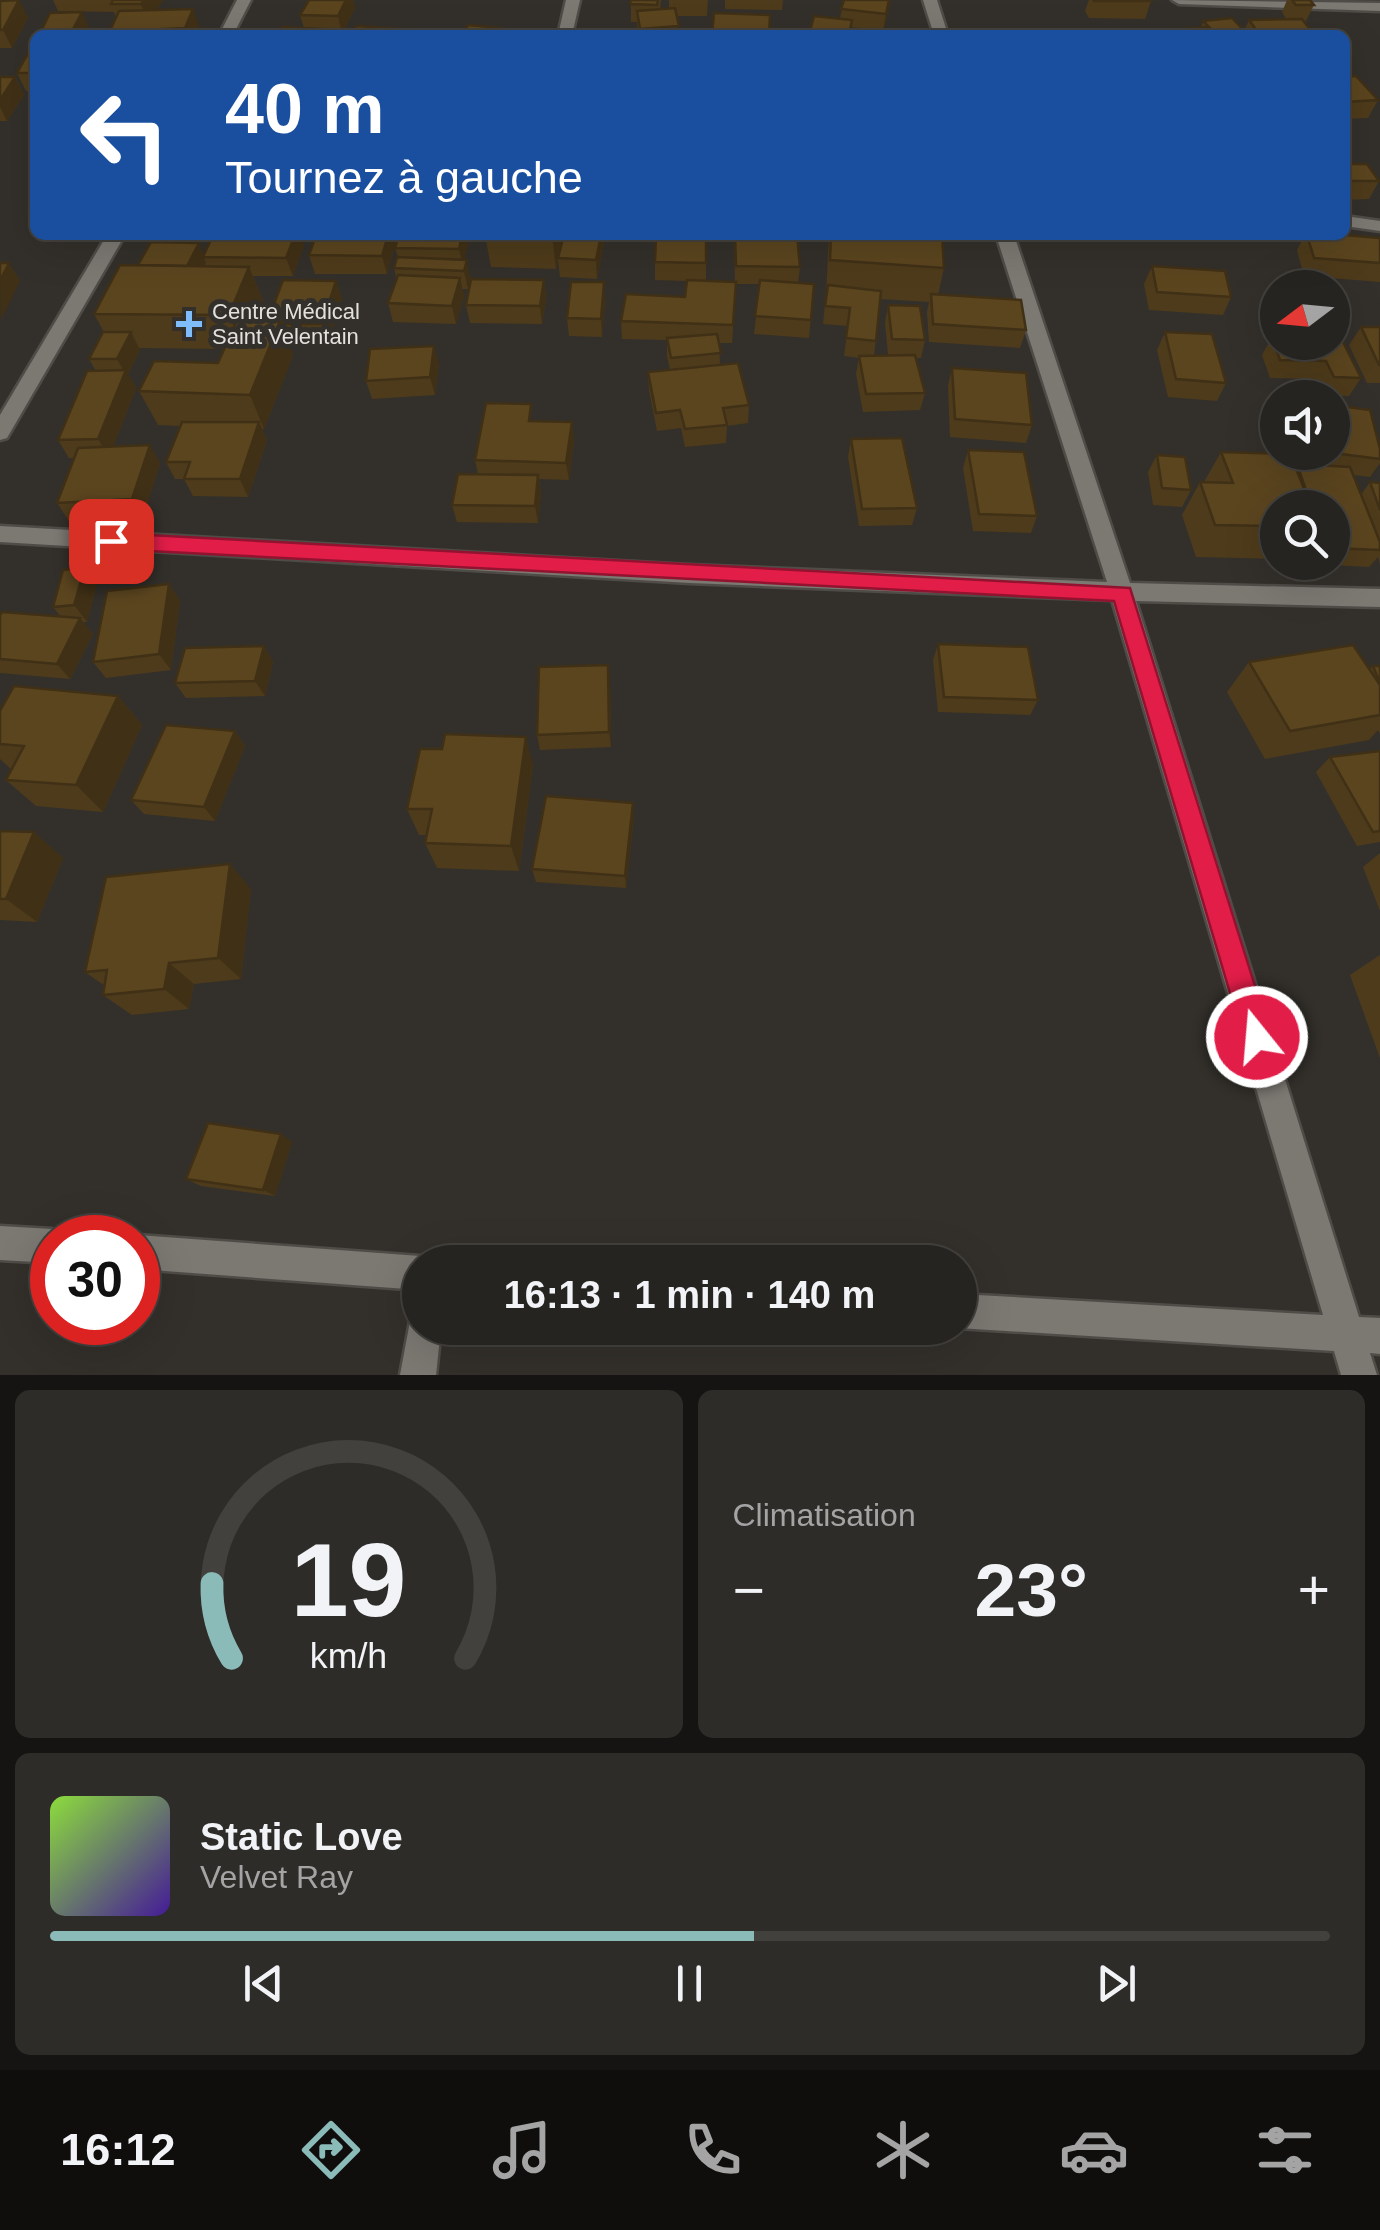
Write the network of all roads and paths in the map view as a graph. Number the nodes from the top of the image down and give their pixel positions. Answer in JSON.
{"nodes":[{"id":1,"x":244,"y":0,"type":"edge"},
{"id":2,"x":573,"y":0,"type":"edge"},
{"id":3,"x":930,"y":0,"type":"edge"},
{"id":4,"x":1179,"y":0,"type":"edge"},
{"id":5,"x":1380,"y":7,"type":"edge"},
{"id":6,"x":229,"y":30,"type":"edge"},
{"id":7,"x":566,"y":30,"type":"edge"},
{"id":8,"x":939,"y":30,"type":"edge"},
{"id":9,"x":1350,"y":222,"type":"edge"},
{"id":10,"x":1380,"y":226,"type":"edge"},
{"id":11,"x":113,"y":240,"type":"edge"},
{"id":12,"x":1007,"y":240,"type":"edge"},
{"id":13,"x":0,"y":433,"type":"edge"},
{"id":14,"x":0,"y":534,"type":"edge"},
{"id":15,"x":1122,"y":594,"type":"junction"},
{"id":16,"x":1380,"y":598,"type":"edge"},
{"id":17,"x":0,"y":1243,"type":"edge"},
{"id":18,"x":30,"y":1245,"type":"edge"},
{"id":19,"x":160,"y":1254,"type":"edge"},
{"id":20,"x":402,"y":1272,"type":"edge"},
{"id":21,"x":977,"y":1312,"type":"edge"},
{"id":22,"x":1363,"y":1334,"type":"edge"},
{"id":23,"x":421,"y":1345,"type":"edge"},
{"id":24,"x":418,"y":1375,"type":"edge"},
{"id":25,"x":1359,"y":1375,"type":"edge"}],
"edges":[{"from":1,"to":6,"type":"street"},
{"from":2,"to":7,"type":"street"},
{"from":3,"to":8,"type":"street"},
{"from":4,"to":5,"type":"street"},
{"from":9,"to":10,"type":"street"},
{"from":11,"to":13,"type":"street"},
{"from":12,"to":15,"type":"street"},
{"from":14,"to":15,"type":"street"},
{"from":15,"to":16,"type":"street"},
{"from":15,"to":22,"type":"street"},
{"from":17,"to":18,"type":"street"},
{"from":19,"to":20,"type":"street"},
{"from":21,"to":22,"type":"street"},
{"from":22,"to":25,"type":"street"},
{"from":23,"to":24,"type":"street"}]}
